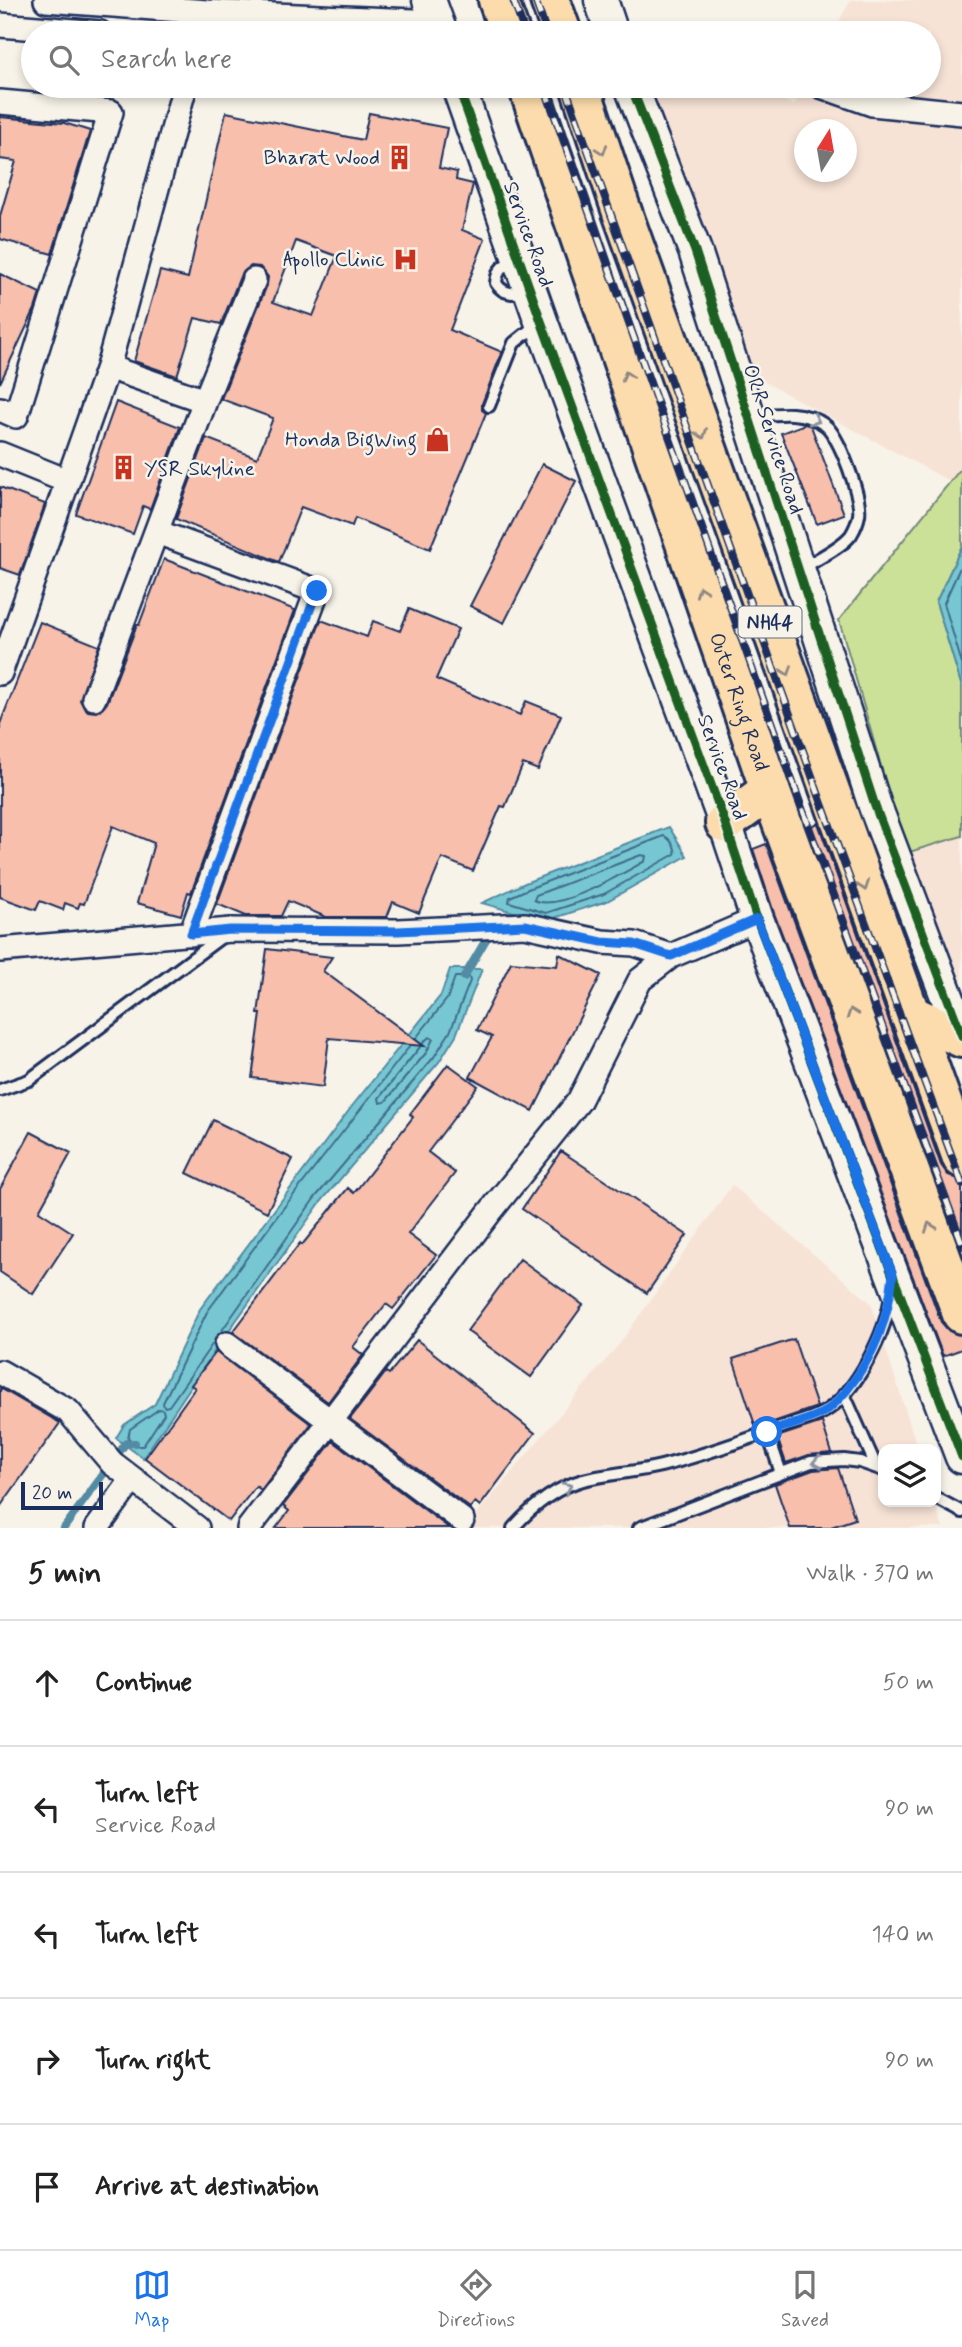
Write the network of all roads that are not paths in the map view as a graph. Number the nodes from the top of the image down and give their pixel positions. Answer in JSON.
{"nodes":[{"id":1,"x":46,"y":0,"type":"edge"},
{"id":2,"x":498,"y":0,"type":"edge"},
{"id":3,"x":550,"y":0,"type":"edge"},
{"id":4,"x":601,"y":0,"type":"edge"},
{"id":5,"x":205,"y":15,"type":"edge"},
{"id":6,"x":436,"y":18,"type":"edge"},
{"id":7,"x":506,"y":21,"type":"edge"},
{"id":8,"x":558,"y":21,"type":"edge"},
{"id":9,"x":608,"y":21,"type":"edge"},
{"id":10,"x":0,"y":25,"type":"edge"},
{"id":11,"x":21,"y":27,"type":"edge"},
{"id":12,"x":182,"y":98,"type":"edge"},
{"id":13,"x":462,"y":98,"type":"edge"},
{"id":14,"x":532,"y":98,"type":"edge"},
{"id":15,"x":584,"y":98,"type":"edge"},
{"id":16,"x":636,"y":98,"type":"edge"},
{"id":17,"x":855,"y":98,"type":"edge"},
{"id":18,"x":0,"y":102,"type":"edge"},
{"id":19,"x":962,"y":113,"type":"edge"},
{"id":20,"x":254,"y":280,"type":"dead end"},
{"id":21,"x":541,"y":321,"type":"junction"},
{"id":22,"x":108,"y":367,"type":"junction"},
{"id":23,"x":205,"y":401,"type":"junction"},
{"id":24,"x":489,"y":405,"type":"dead end"},
{"id":25,"x":0,"y":409,"type":"edge"},
{"id":26,"x":748,"y":417,"type":"junction"},
{"id":27,"x":0,"y":453,"type":"edge"},
{"id":28,"x":67,"y":481,"type":"junction"},
{"id":29,"x":156,"y":532,"type":"junction"},
{"id":30,"x":798,"y":570,"type":"junction"},
{"id":31,"x":0,"y":673,"type":"edge"},
{"id":32,"x":94,"y":698,"type":"dead end"},
{"id":33,"x":770,"y":790,"type":"junction"},
{"id":34,"x":725,"y":823,"type":"junction"},
{"id":35,"x":757,"y":919,"type":"junction"},
{"id":36,"x":230,"y":930,"type":"junction"},
{"id":37,"x":191,"y":934,"type":"junction"},
{"id":38,"x":0,"y":950,"type":"edge"},
{"id":39,"x":671,"y":956,"type":"junction"},
{"id":40,"x":909,"y":1014,"type":"junction"},
{"id":41,"x":962,"y":1037,"type":"edge"},
{"id":42,"x":0,"y":1090,"type":"edge"},
{"id":43,"x":962,"y":1158,"type":"edge"},
{"id":44,"x":893,"y":1275,"type":"junction"},
{"id":45,"x":962,"y":1314,"type":"edge"},
{"id":46,"x":227,"y":1343,"type":"dead end"},
{"id":47,"x":0,"y":1371,"type":"edge"},
{"id":48,"x":844,"y":1394,"type":"junction"},
{"id":49,"x":330,"y":1420,"type":"junction"},
{"id":50,"x":767,"y":1432,"type":"junction"},
{"id":51,"x":962,"y":1457,"type":"edge"},
{"id":52,"x":878,"y":1464,"type":"edge"},
{"id":53,"x":878,"y":1467,"type":"edge"},
{"id":54,"x":781,"y":1473,"type":"junction"},
{"id":55,"x":133,"y":1479,"type":"junction"},
{"id":56,"x":941,"y":1501,"type":"edge"},
{"id":57,"x":962,"y":1512,"type":"edge"},
{"id":58,"x":462,"y":1520,"type":"dead end"},
{"id":59,"x":97,"y":1528,"type":"edge"},
{"id":60,"x":197,"y":1528,"type":"edge"},
{"id":61,"x":249,"y":1528,"type":"edge"},
{"id":62,"x":513,"y":1528,"type":"edge"},
{"id":63,"x":639,"y":1528,"type":"edge"}],
"edges":[{"from":1,"to":5,"type":"street"},
{"from":2,"to":7,"type":"highway"},
{"from":3,"to":8,"type":"highway"},
{"from":4,"to":9,"type":"street"},
{"from":5,"to":6,"type":"street"},
{"from":10,"to":11,"type":"street"},
{"from":12,"to":22,"type":"street"},
{"from":13,"to":21,"type":"street","name":"Service Road"},
{"from":33,"to":14,"type":"highway","name":"Outer Ring Road","number":"NH44","one_way":true},
{"from":15,"to":40,"type":"highway","number":"NH44","one_way":true},
{"from":16,"to":26,"type":"street","name":"ORR Service Road"},
{"from":17,"to":19,"type":"street"},
{"from":18,"to":25,"type":"street"},
{"from":20,"to":23,"type":"street"},
{"from":21,"to":24,"type":"lane"},
{"from":21,"to":34,"type":"street","name":"Service Road"},
{"from":22,"to":23,"type":"street"},
{"from":22,"to":28,"type":"street"},
{"from":23,"to":29,"type":"street"},
{"from":26,"to":30,"type":"street","name":"ORR Service Road"},
{"from":26,"to":30,"type":"lane","one_way":true},
{"from":27,"to":28,"type":"street"},
{"from":28,"to":31,"type":"street"},
{"from":29,"to":32,"type":"street"},
{"from":29,"to":37,"type":"street"},
{"from":30,"to":41,"type":"street","name":"ORR Service Road"},
{"from":33,"to":34,"type":"highway"},
{"from":45,"to":33,"type":"highway","name":"Outer Ring Road","number":"NH44","one_way":true},
{"from":34,"to":35,"type":"street","name":"Service Road"},
{"from":35,"to":39,"type":"street"},
{"from":35,"to":44,"type":"street","name":"Service Road"},
{"from":36,"to":37,"type":"street"},
{"from":36,"to":39,"type":"street"},
{"from":36,"to":42,"type":"lane"},
{"from":37,"to":38,"type":"street"},
{"from":39,"to":49,"type":"street"},
{"from":40,"to":41,"type":"highway"},
{"from":40,"to":43,"type":"highway","number":"NH44"},
{"from":44,"to":48,"type":"lane"},
{"from":44,"to":51,"type":"street","name":"Service Road"},
{"from":46,"to":49,"type":"street"},
{"from":47,"to":55,"type":"street"},
{"from":48,"to":50,"type":"lane"},
{"from":48,"to":52,"type":"lane"},
{"from":49,"to":58,"type":"street"},
{"from":49,"to":61,"type":"street"},
{"from":50,"to":54,"type":"lane"},
{"from":62,"to":50,"type":"lane","one_way":true},
{"from":53,"to":54,"type":"lane","one_way":true},
{"from":54,"to":63,"type":"lane"},
{"from":55,"to":59,"type":"street"},
{"from":55,"to":60,"type":"street"},
{"from":56,"to":57,"type":"lane"}]}
